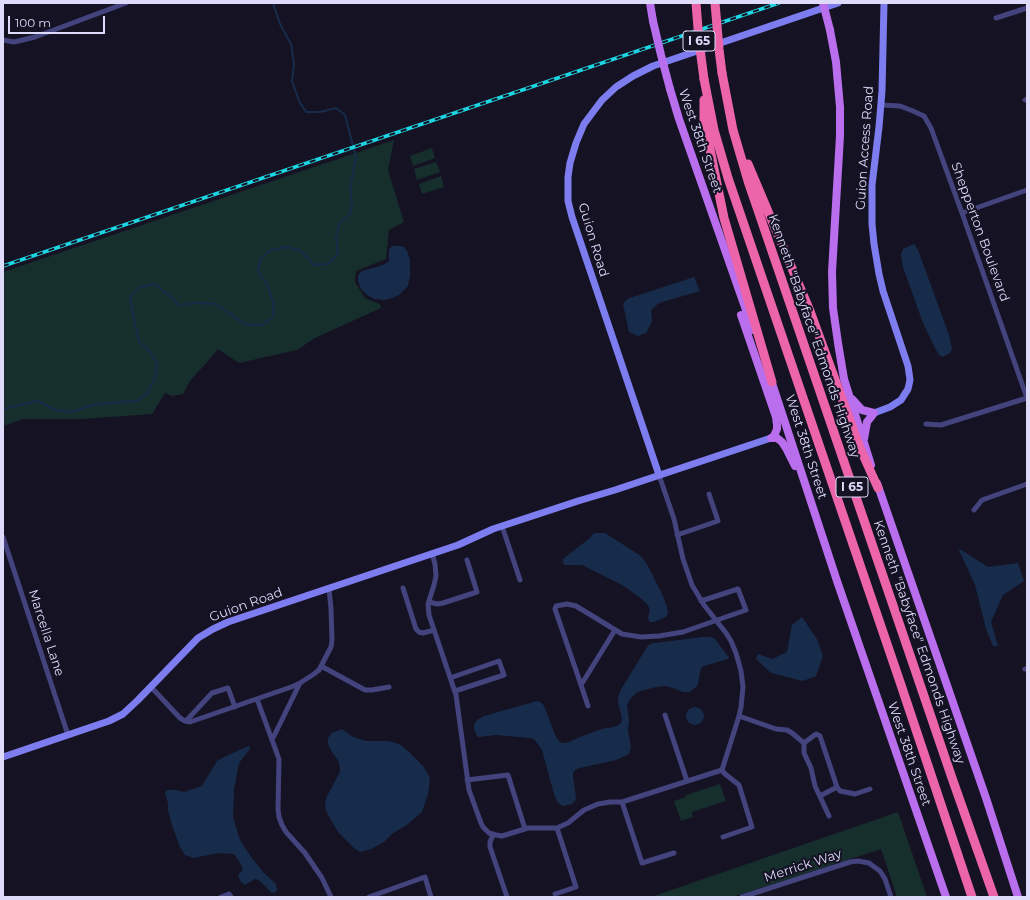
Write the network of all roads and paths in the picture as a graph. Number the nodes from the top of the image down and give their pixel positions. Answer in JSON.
{"nodes":[{"id":1,"x":126,"y":3,"type":"edge"},
{"id":2,"x":650,"y":3,"type":"edge"},
{"id":3,"x":696,"y":3,"type":"edge"},
{"id":4,"x":715,"y":3,"type":"edge"},
{"id":5,"x":823,"y":3,"type":"edge"},
{"id":6,"x":838,"y":3,"type":"edge"},
{"id":7,"x":884,"y":3,"type":"edge"},
{"id":8,"x":1027,"y":8,"type":"edge"},
{"id":9,"x":996,"y":18,"type":"dead end"},
{"id":10,"x":3,"y":40,"type":"edge"},
{"id":11,"x":704,"y":79,"type":"junction"},
{"id":12,"x":881,"y":104,"type":"junction"},
{"id":13,"x":733,"y":130,"type":"junction"},
{"id":14,"x":1027,"y":190,"type":"edge"},
{"id":15,"x":962,"y":213,"type":"junction"},
{"id":16,"x":726,"y":256,"type":"junction"},
{"id":17,"x":772,"y":382,"type":"junction"},
{"id":18,"x":849,"y":395,"type":"junction"},
{"id":19,"x":1027,"y":398,"type":"edge"},
{"id":20,"x":874,"y":413,"type":"junction"},
{"id":21,"x":926,"y":424,"type":"dead end"},
{"id":22,"x":771,"y":438,"type":"junction"},
{"id":23,"x":864,"y":441,"type":"junction"},
{"id":24,"x":659,"y":475,"type":"junction"},
{"id":25,"x":1027,"y":484,"type":"edge"},
{"id":26,"x":878,"y":488,"type":"junction"},
{"id":27,"x":808,"y":492,"type":"junction"},
{"id":28,"x":709,"y":494,"type":"dead end"},
{"id":29,"x":974,"y":510,"type":"dead end"},
{"id":30,"x":502,"y":526,"type":"junction"},
{"id":31,"x":677,"y":535,"type":"junction"},
{"id":32,"x":3,"y":537,"type":"edge"},
{"id":33,"x":432,"y":553,"type":"junction"},
{"id":34,"x":466,"y":560,"type":"dead end"},
{"id":35,"x":520,"y":580,"type":"dead end"},
{"id":36,"x":329,"y":588,"type":"junction"},
{"id":37,"x":403,"y":588,"type":"dead end"},
{"id":38,"x":701,"y":601,"type":"junction"},
{"id":39,"x":429,"y":602,"type":"junction"},
{"id":40,"x":716,"y":621,"type":"junction"},
{"id":41,"x":434,"y":630,"type":"junction"},
{"id":42,"x":615,"y":630,"type":"junction"},
{"id":43,"x":321,"y":666,"type":"junction"},
{"id":44,"x":450,"y":678,"type":"junction"},
{"id":45,"x":300,"y":683,"type":"junction"},
{"id":46,"x":581,"y":685,"type":"junction"},
{"id":47,"x":151,"y":687,"type":"junction"},
{"id":48,"x":389,"y":687,"type":"dead end"},
{"id":49,"x":455,"y":691,"type":"junction"},
{"id":50,"x":256,"y":699,"type":"junction"},
{"id":51,"x":588,"y":706,"type":"dead end"},
{"id":52,"x":235,"y":707,"type":"junction"},
{"id":53,"x":665,"y":715,"type":"dead end"},
{"id":54,"x":738,"y":716,"type":"junction"},
{"id":55,"x":186,"y":721,"type":"junction"},
{"id":56,"x":68,"y":735,"type":"junction"},
{"id":57,"x":272,"y":740,"type":"junction"},
{"id":58,"x":804,"y":743,"type":"junction"},
{"id":59,"x":3,"y":757,"type":"edge"},
{"id":60,"x":722,"y":770,"type":"junction"},
{"id":61,"x":467,"y":780,"type":"junction"},
{"id":62,"x":687,"y":781,"type":"junction"},
{"id":63,"x":837,"y":787,"type":"junction"},
{"id":64,"x":870,"y":789,"type":"dead end"},
{"id":65,"x":820,"y":796,"type":"junction"},
{"id":66,"x":622,"y":802,"type":"junction"},
{"id":67,"x":828,"y":816,"type":"dead end"},
{"id":68,"x":557,"y":828,"type":"junction"},
{"id":69,"x":525,"y":829,"type":"junction"},
{"id":70,"x":493,"y":835,"type":"junction"},
{"id":71,"x":723,"y":837,"type":"dead end"},
{"id":72,"x":674,"y":853,"type":"dead end"},
{"id":73,"x":555,"y":894,"type":"dead end"},
{"id":74,"x":230,"y":896,"type":"edge"},
{"id":75,"x":221,"y":897,"type":"edge"},
{"id":76,"x":331,"y":897,"type":"edge"},
{"id":77,"x":369,"y":897,"type":"edge"},
{"id":78,"x":431,"y":897,"type":"edge"},
{"id":79,"x":507,"y":897,"type":"edge"},
{"id":80,"x":742,"y":897,"type":"edge"},
{"id":81,"x":891,"y":897,"type":"edge"},
{"id":82,"x":946,"y":897,"type":"edge"},
{"id":83,"x":972,"y":897,"type":"edge"},
{"id":84,"x":994,"y":897,"type":"edge"},
{"id":85,"x":1018,"y":897,"type":"edge"}],
"edges":[{"from":1,"to":10,"type":"street"},
{"from":2,"to":16,"type":"main road","name":"West 38th Street","bridge":true},
{"from":3,"to":11,"type":"highway","number":"I 65","bridge":true},
{"from":4,"to":13,"type":"highway","name":"Kenneth \"Babyface\" Edmonds Highway","number":"I 65","bridge":true},
{"from":5,"to":18,"type":"main road","bridge":true},
{"from":6,"to":24,"type":"street","name":"Guion Road"},
{"from":7,"to":12,"type":"street","name":"Guion Access Road"},
{"from":8,"to":9,"type":"street"},
{"from":11,"to":17,"type":"highway"},
{"from":11,"to":83,"type":"highway","number":"I 65"},
{"from":12,"to":15,"type":"street","name":"Shepperton Boulevard"},
{"from":12,"to":20,"type":"street","name":"Guion Access Road"},
{"from":13,"to":26,"type":"highway"},
{"from":13,"to":84,"type":"highway","name":"Kenneth \"Babyface\" Edmonds Highway","number":"I 65"},
{"from":14,"to":15,"type":"street"},
{"from":15,"to":19,"type":"street","name":"Shepperton Boulevard"},
{"from":16,"to":17,"type":"main road","name":"West 38th Street"},
{"from":16,"to":22,"type":"main road"},
{"from":17,"to":27,"type":"main road","name":"West 38th Street"},
{"from":18,"to":20,"type":"main road"},
{"from":18,"to":23,"type":"main road"},
{"from":19,"to":21,"type":"street"},
{"from":20,"to":23,"type":"main road"},
{"from":22,"to":24,"type":"street","name":"Guion Road"},
{"from":22,"to":27,"type":"main road"},
{"from":23,"to":26,"type":"main road"},
{"from":24,"to":30,"type":"street","name":"Guion Road"},
{"from":24,"to":31,"type":"street"},
{"from":25,"to":29,"type":"street"},
{"from":26,"to":85,"type":"main road"},
{"from":27,"to":82,"type":"main road","name":"West 38th Street"},
{"from":28,"to":31,"type":"street"},
{"from":30,"to":33,"type":"street","name":"Guion Road"},
{"from":30,"to":35,"type":"street"},
{"from":31,"to":38,"type":"street"},
{"from":32,"to":56,"type":"street","name":"Marcella Lane"},
{"from":33,"to":36,"type":"street","name":"Guion Road"},
{"from":33,"to":39,"type":"street"},
{"from":34,"to":39,"type":"street"},
{"from":36,"to":43,"type":"street"},
{"from":36,"to":47,"type":"street","name":"Guion Road"},
{"from":37,"to":41,"type":"street"},
{"from":38,"to":40,"type":"street"},
{"from":38,"to":40,"type":"street"},
{"from":39,"to":41,"type":"street"},
{"from":40,"to":42,"type":"street"},
{"from":40,"to":54,"type":"street"},
{"from":41,"to":44,"type":"street"},
{"from":42,"to":46,"type":"street"},
{"from":42,"to":46,"type":"street"},
{"from":43,"to":45,"type":"street"},
{"from":43,"to":48,"type":"street"},
{"from":44,"to":49,"type":"street"},
{"from":44,"to":49,"type":"street"},
{"from":45,"to":50,"type":"street"},
{"from":45,"to":57,"type":"street"},
{"from":46,"to":51,"type":"street"},
{"from":47,"to":55,"type":"street"},
{"from":47,"to":56,"type":"street","name":"Guion Road"},
{"from":49,"to":61,"type":"street"},
{"from":50,"to":52,"type":"street"},
{"from":50,"to":57,"type":"street"},
{"from":52,"to":55,"type":"street"},
{"from":52,"to":55,"type":"street"},
{"from":53,"to":62,"type":"street"},
{"from":54,"to":58,"type":"street"},
{"from":54,"to":60,"type":"street"},
{"from":56,"to":59,"type":"street","name":"Guion Road"},
{"from":57,"to":76,"type":"street"},
{"from":58,"to":63,"type":"street"},
{"from":58,"to":65,"type":"street"},
{"from":60,"to":62,"type":"street"},
{"from":60,"to":71,"type":"street"},
{"from":61,"to":69,"type":"street"},
{"from":61,"to":70,"type":"street"},
{"from":62,"to":66,"type":"street"},
{"from":63,"to":64,"type":"street"},
{"from":63,"to":65,"type":"street"},
{"from":65,"to":67,"type":"street"},
{"from":66,"to":68,"type":"street"},
{"from":66,"to":72,"type":"street"},
{"from":68,"to":69,"type":"street"},
{"from":68,"to":73,"type":"street"},
{"from":69,"to":70,"type":"street"},
{"from":70,"to":79,"type":"street"},
{"from":74,"to":75,"type":"street"},
{"from":77,"to":78,"type":"street"},
{"from":80,"to":81,"type":"street","name":"Merrick Way"}]}
